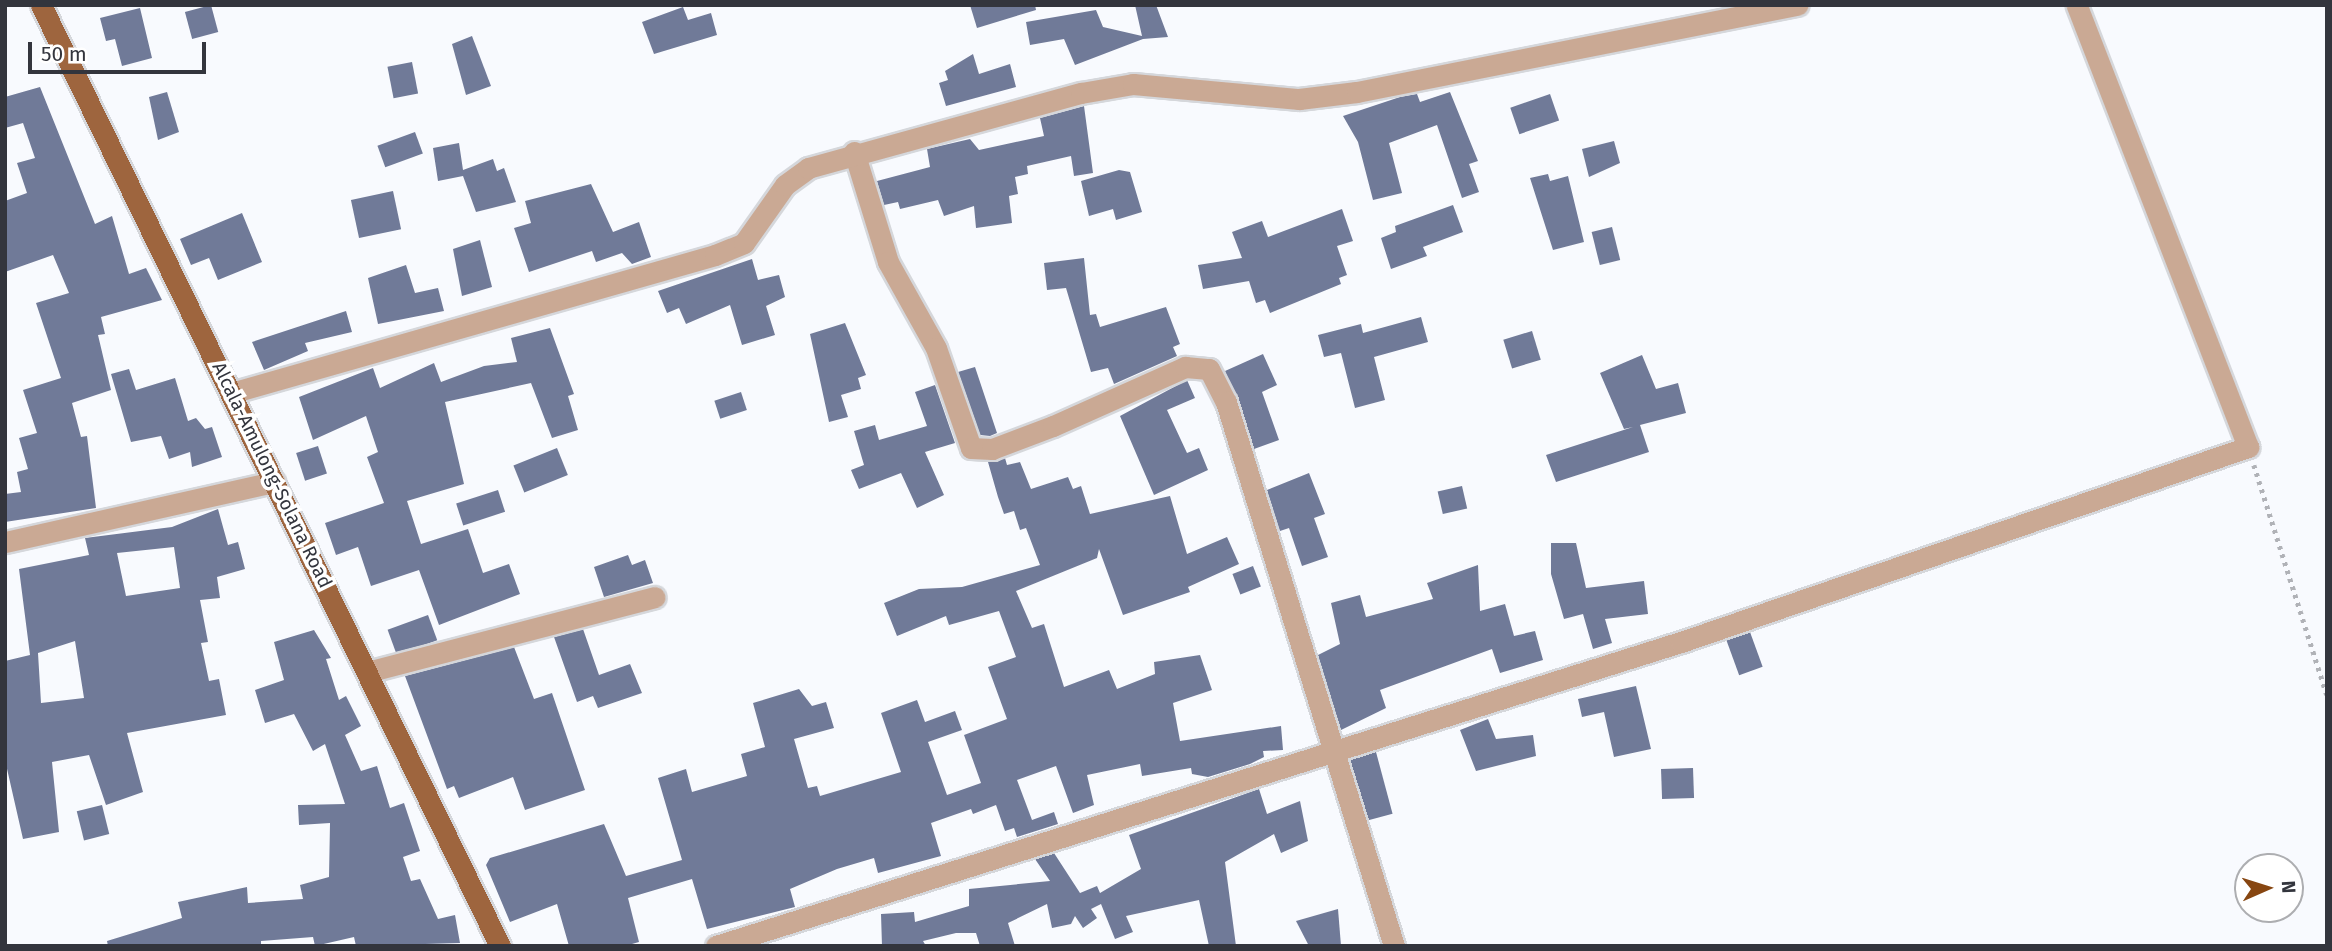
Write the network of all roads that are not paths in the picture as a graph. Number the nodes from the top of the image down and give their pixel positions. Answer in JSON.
{"nodes":[{"id":1,"x":41,"y":5,"type":"edge"},
{"id":2,"x":1798,"y":5,"type":"edge"},
{"id":3,"x":2077,"y":5,"type":"edge"},
{"id":4,"x":854,"y":152,"type":"junction"},
{"id":5,"x":231,"y":393,"type":"junction"},
{"id":6,"x":274,"y":482,"type":"junction"},
{"id":7,"x":5,"y":542,"type":"edge"},
{"id":8,"x":656,"y":597,"type":"dead end"},
{"id":9,"x":371,"y":671,"type":"junction"},
{"id":10,"x":1334,"y":753,"type":"junction"},
{"id":11,"x":500,"y":946,"type":"edge"},
{"id":12,"x":716,"y":946,"type":"edge"},
{"id":13,"x":1394,"y":946,"type":"edge"}],
"edges":[{"from":1,"to":5,"type":"main road","name":"Alcala-Amulong-Solana Road"},
{"from":2,"to":4,"type":"street"},
{"from":3,"to":10,"type":"street"},
{"from":4,"to":5,"type":"street"},
{"from":4,"to":10,"type":"street"},
{"from":5,"to":6,"type":"main road","name":"Alcala-Amulong-Solana Road"},
{"from":6,"to":7,"type":"street"},
{"from":6,"to":9,"type":"main road","name":"Alcala-Amulong-Solana Road"},
{"from":8,"to":9,"type":"street"},
{"from":9,"to":11,"type":"main road","name":"Alcala-Amulong-Solana Road"},
{"from":10,"to":12,"type":"street"},
{"from":10,"to":13,"type":"street"}]}
